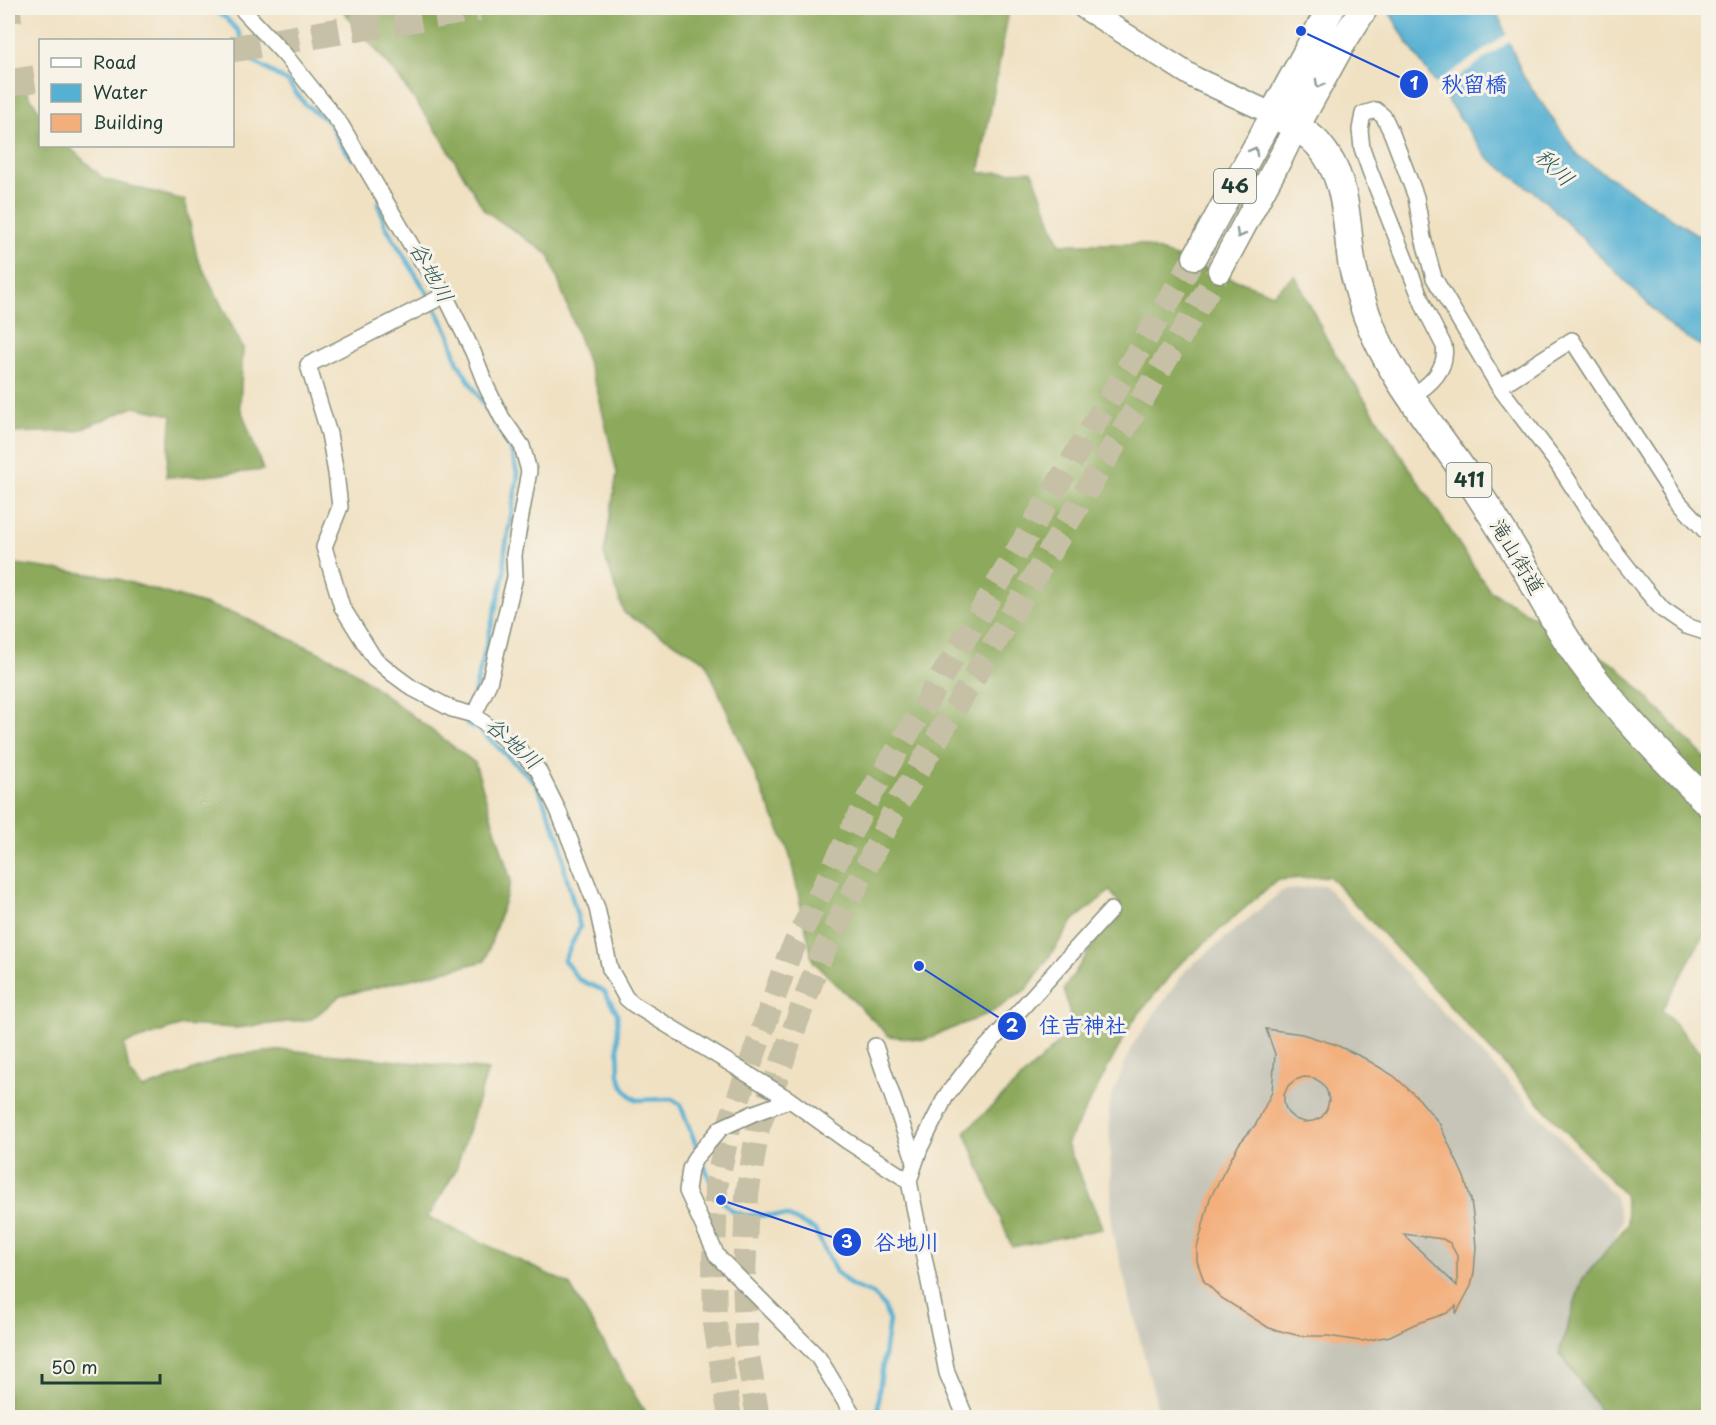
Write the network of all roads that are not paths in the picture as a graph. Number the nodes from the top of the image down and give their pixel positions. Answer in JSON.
{"nodes":[{"id":1,"x":241,"y":8,"type":"edge"},
{"id":2,"x":1084,"y":8,"type":"edge"},
{"id":3,"x":1364,"y":8,"type":"edge"},
{"id":4,"x":1329,"y":10,"type":"edge"},
{"id":5,"x":1285,"y":120,"type":"junction"},
{"id":6,"x":1195,"y":257,"type":"tunnel mouth"},
{"id":7,"x":1220,"y":270,"type":"tunnel mouth"},
{"id":8,"x":445,"y":295,"type":"junction"},
{"id":9,"x":1499,"y":387,"type":"junction"},
{"id":10,"x":1410,"y":397,"type":"junction"},
{"id":11,"x":1708,"y":534,"type":"edge"},
{"id":12,"x":1708,"y":633,"type":"edge"},
{"id":13,"x":474,"y":715,"type":"junction"},
{"id":14,"x":1708,"y":803,"type":"edge"},
{"id":15,"x":1111,"y":910,"type":"dead end"},
{"id":16,"x":875,"y":1046,"type":"dead end"},
{"id":17,"x":790,"y":1100,"type":"junction"},
{"id":18,"x":915,"y":1162,"type":"junction"},
{"id":19,"x":909,"y":1181,"type":"junction"},
{"id":20,"x":855,"y":1418,"type":"edge"},
{"id":21,"x":966,"y":1418,"type":"edge"}],
"edges":[{"from":1,"to":8,"type":"street"},
{"from":2,"to":5,"type":"street"},
{"from":3,"to":5,"type":"highway","one_way":true},
{"from":4,"to":5,"type":"highway"},
{"from":6,"to":5,"type":"main road","number":"46","one_way":true},
{"from":5,"to":7,"type":"main road","number":"46","one_way":true},
{"from":5,"to":10,"type":"highway","name":"滝山街道","number":"411"},
{"from":8,"to":13,"type":"street"},
{"from":8,"to":13,"type":"street"},
{"from":9,"to":10,"type":"street"},
{"from":9,"to":11,"type":"street"},
{"from":9,"to":12,"type":"street"},
{"from":10,"to":14,"type":"highway","name":"滝山街道","number":"411"},
{"from":13,"to":17,"type":"street"},
{"from":15,"to":18,"type":"street"},
{"from":16,"to":18,"type":"street"},
{"from":17,"to":19,"type":"street"},
{"from":17,"to":20,"type":"street"},
{"from":18,"to":19,"type":"street"},
{"from":19,"to":21,"type":"street"}]}
